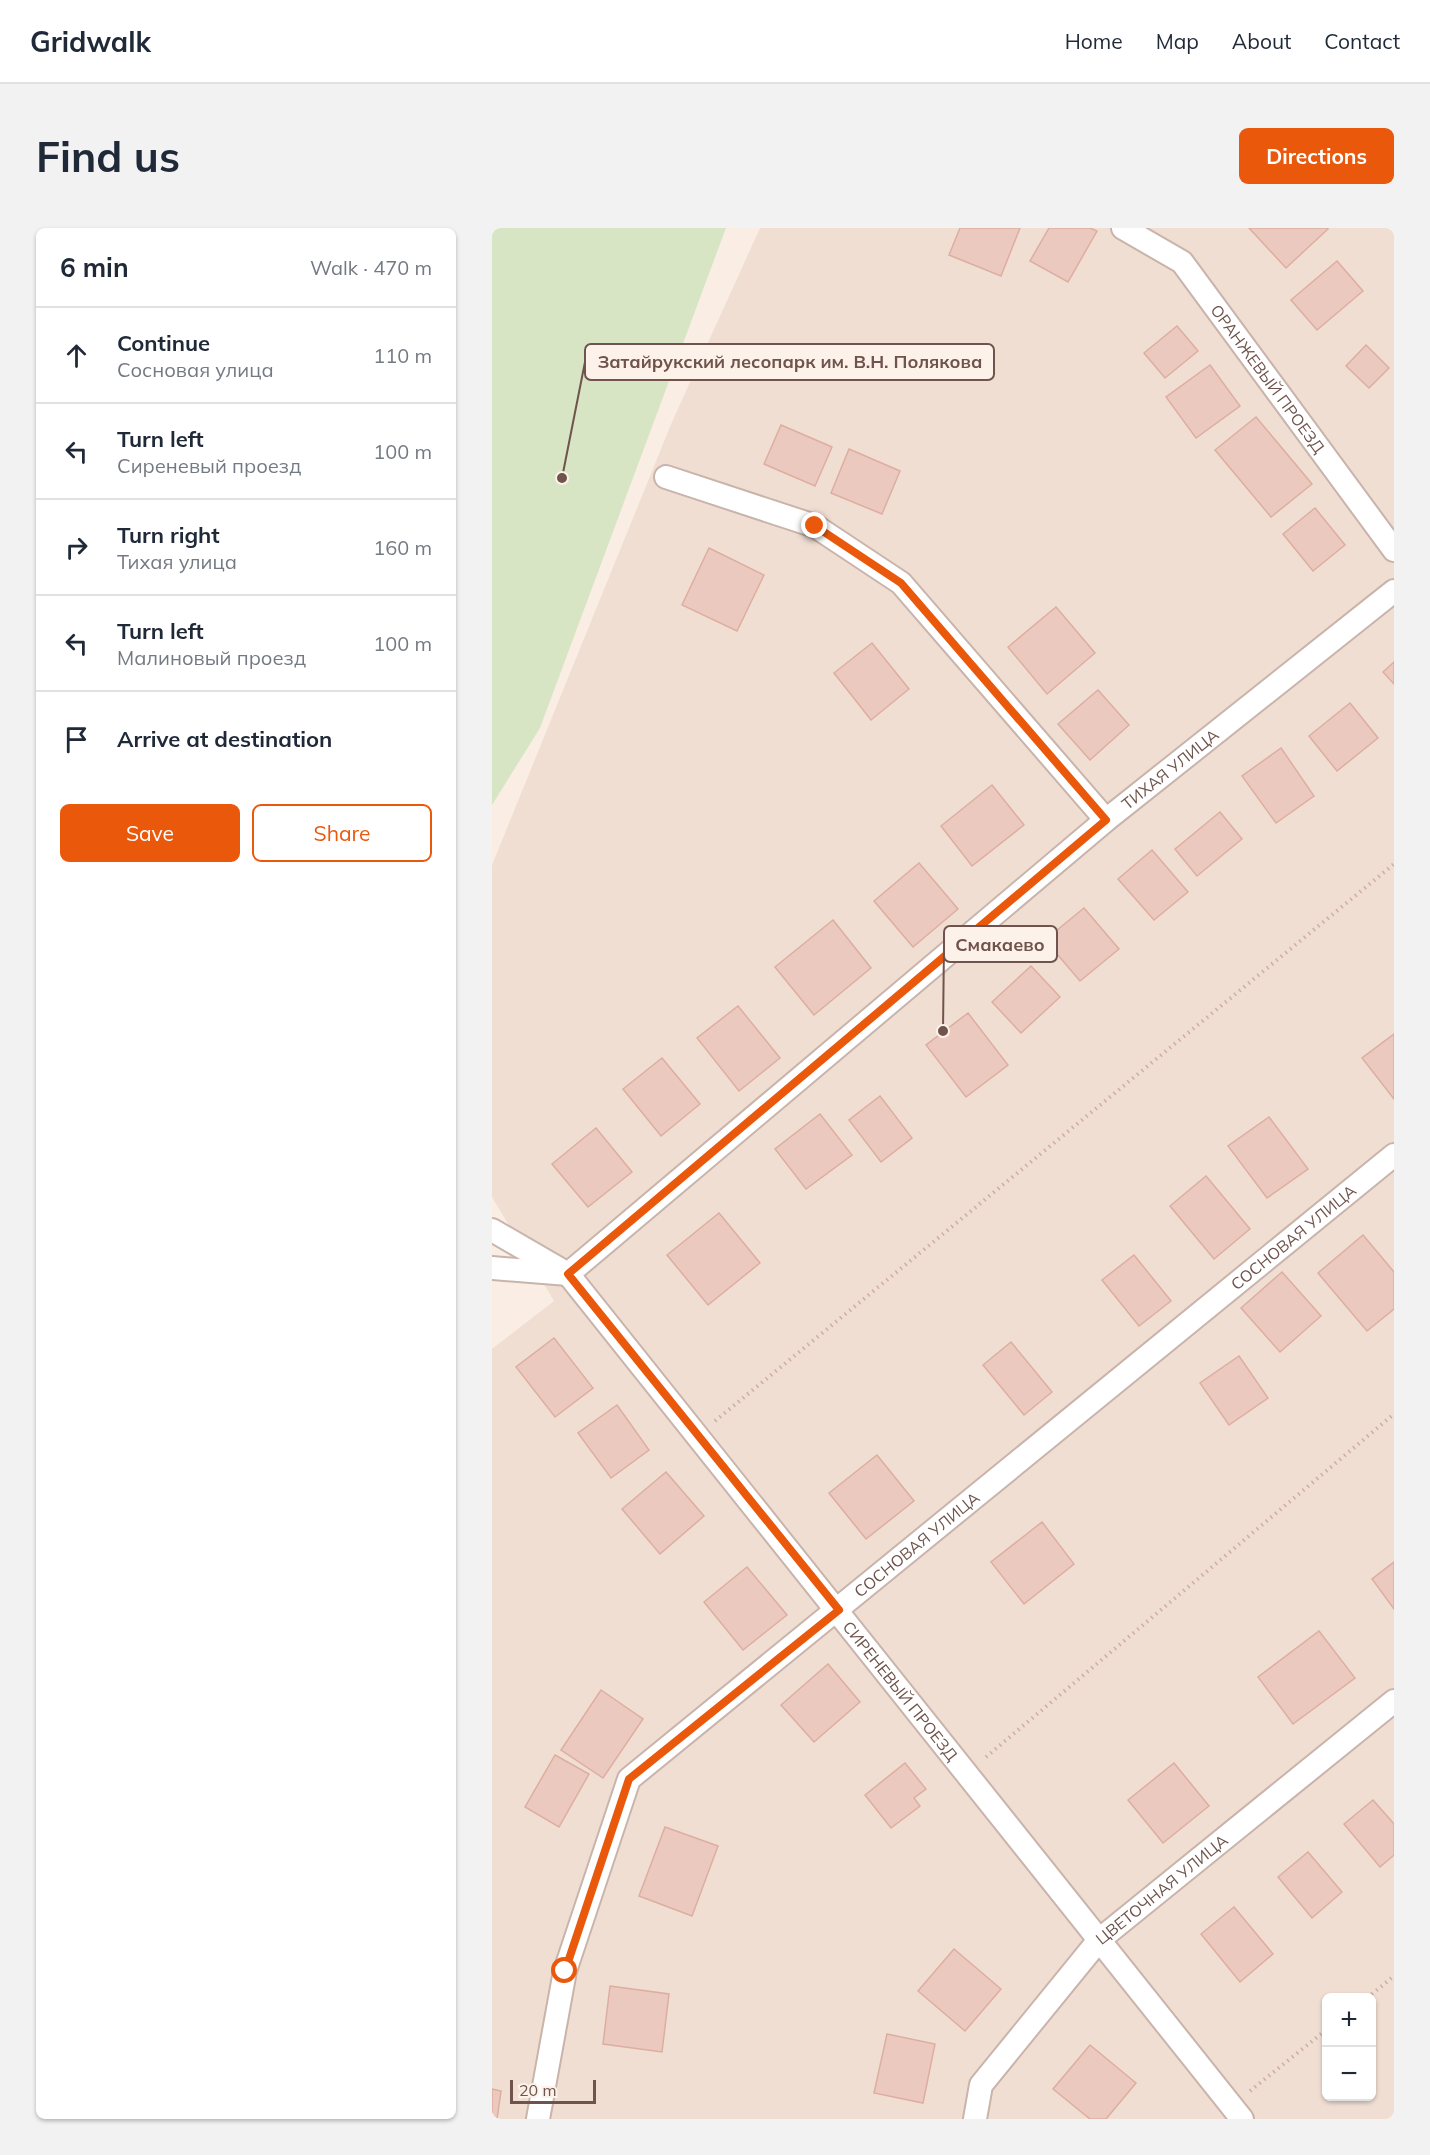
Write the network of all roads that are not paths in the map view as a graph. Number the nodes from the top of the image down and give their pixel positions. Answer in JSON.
{"nodes":[{"id":1,"x":1124,"y":228,"type":"edge"},
{"id":2,"x":666,"y":477,"type":"dead end"},
{"id":3,"x":1394,"y":550,"type":"edge"},
{"id":4,"x":1394,"y":591,"type":"edge"},
{"id":5,"x":1106,"y":820,"type":"junction"},
{"id":6,"x":1394,"y":1155,"type":"edge"},
{"id":7,"x":492,"y":1230,"type":"edge"},
{"id":8,"x":492,"y":1268,"type":"edge"},
{"id":9,"x":568,"y":1274,"type":"junction"},
{"id":10,"x":839,"y":1610,"type":"junction"},
{"id":11,"x":1394,"y":1701,"type":"edge"},
{"id":12,"x":1099,"y":1940,"type":"junction"},
{"id":13,"x":1237,"y":2112,"type":"edge"},
{"id":14,"x":538,"y":2119,"type":"edge"},
{"id":15,"x":975,"y":2119,"type":"edge"}],
"edges":[{"from":1,"to":3,"type":"street","name":"ОРАНЖЕВЫЙ ПРОЕЗД"},
{"from":2,"to":5,"type":"street"},
{"from":4,"to":5,"type":"street","name":"ТИХАЯ УЛИЦА"},
{"from":5,"to":9,"type":"street","name":"ТИХАЯ УЛИЦА"},
{"from":6,"to":10,"type":"street","name":"СОСНОВАЯ УЛИЦА"},
{"from":7,"to":9,"type":"street","name":"СИРЕНЕВЫЙ ПРОЕЗД"},
{"from":8,"to":9,"type":"street"},
{"from":9,"to":10,"type":"street","name":"СИРЕНЕВЫЙ ПРОЕЗД"},
{"from":10,"to":12,"type":"street","name":"СИРЕНЕВЫЙ ПРОЕЗД"},
{"from":10,"to":14,"type":"street","name":"СОСНОВАЯ УЛИЦА"},
{"from":11,"to":12,"type":"street","name":"ЦВЕТОЧНАЯ УЛИЦА"},
{"from":12,"to":13,"type":"street","name":"СИРЕНЕВЫЙ ПРОЕЗД"},
{"from":12,"to":15,"type":"street","name":"ЦВЕТОЧНАЯ УЛИЦА"}]}
